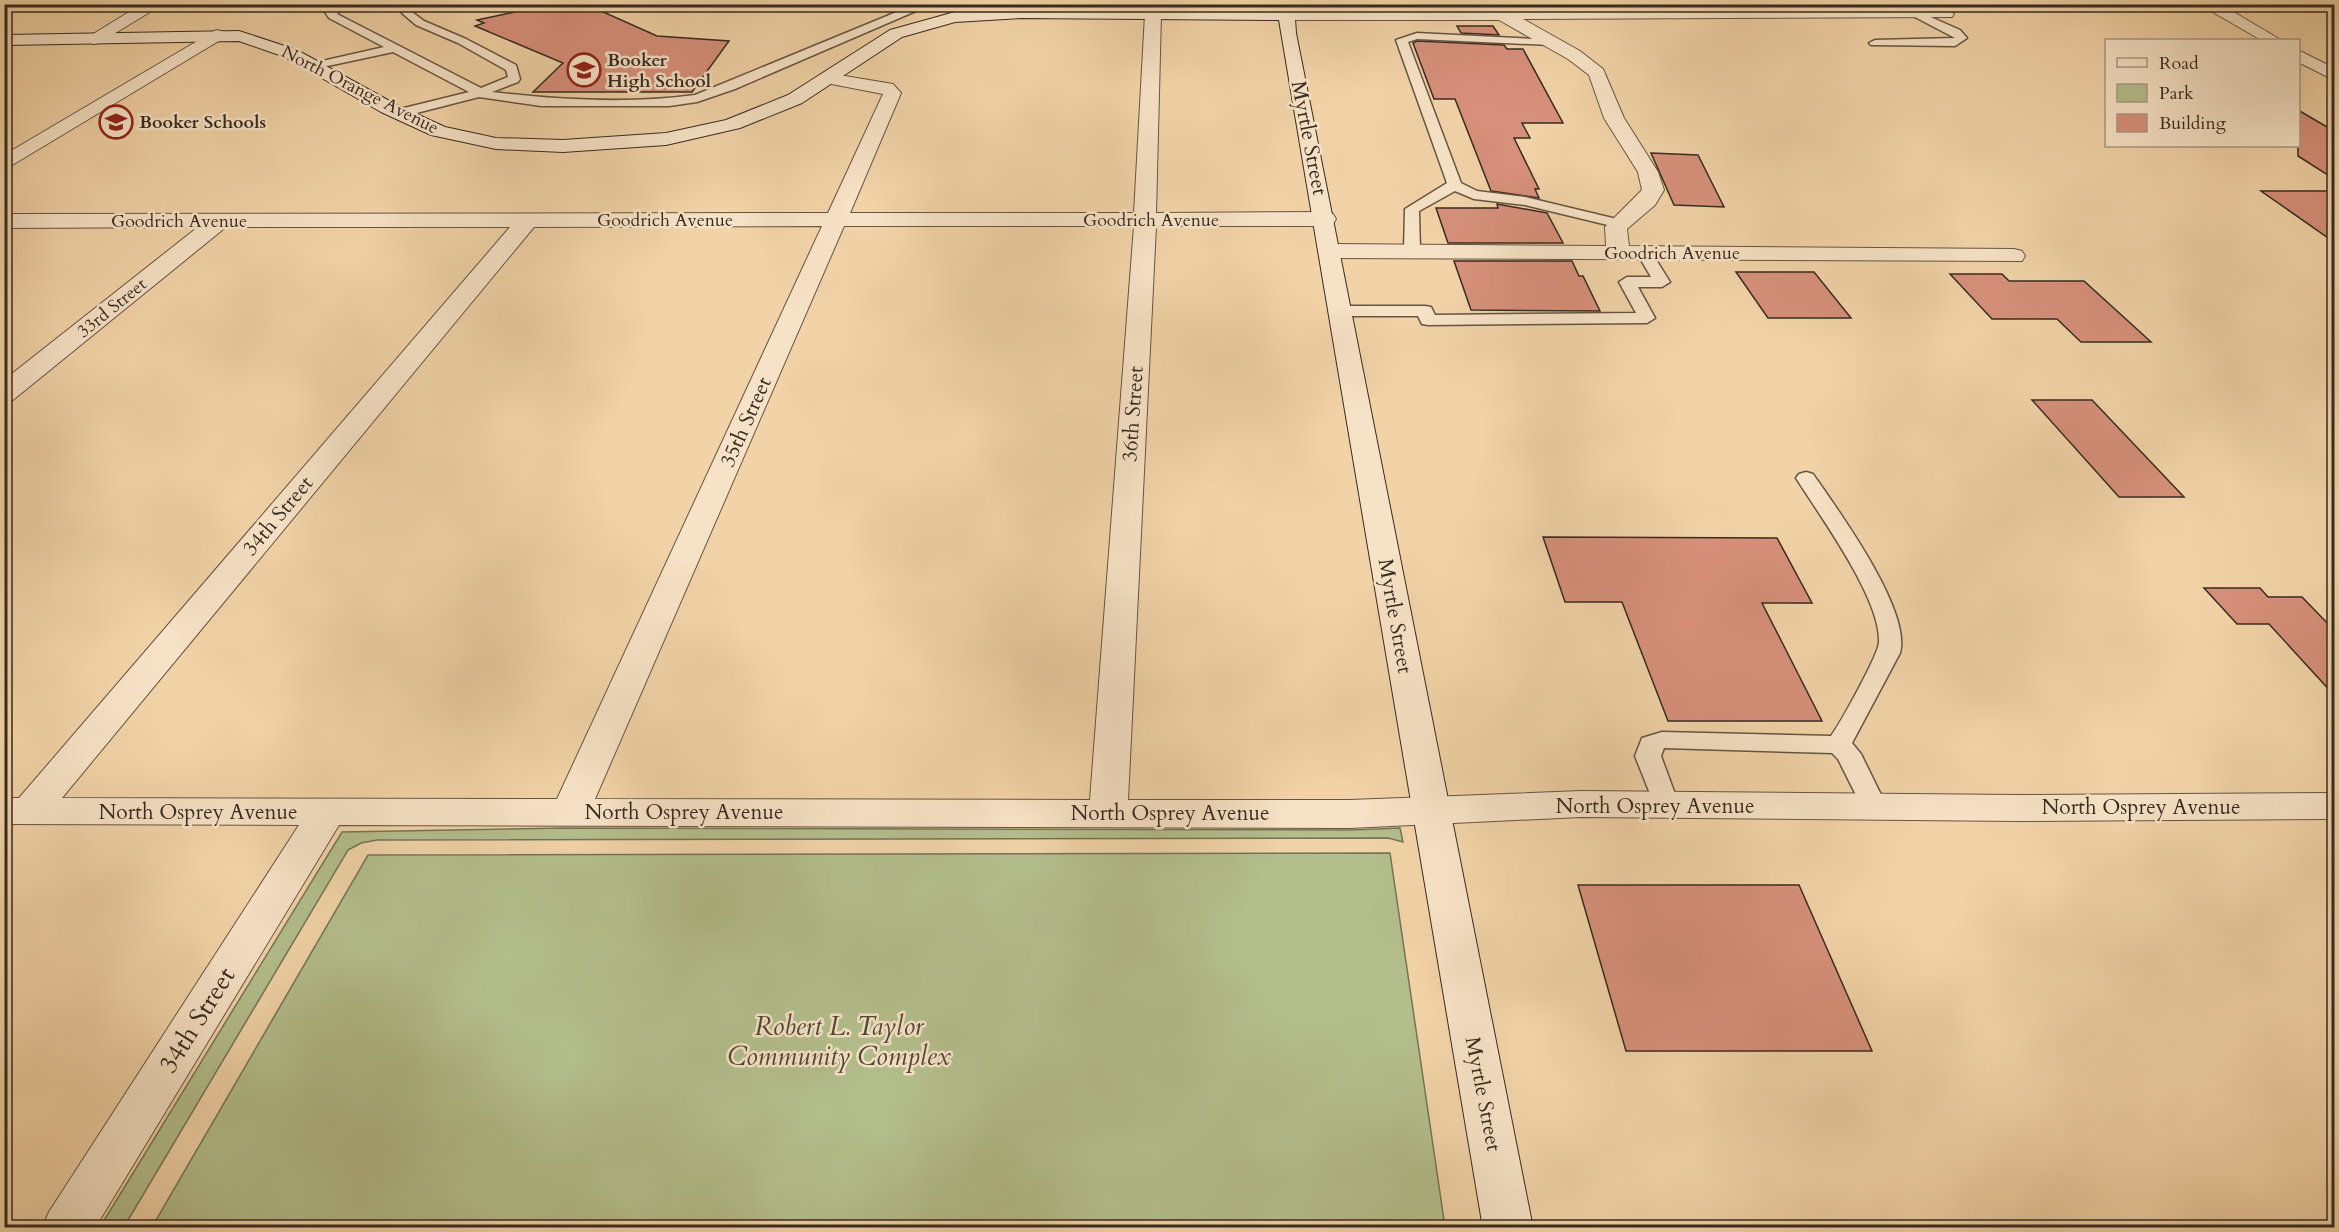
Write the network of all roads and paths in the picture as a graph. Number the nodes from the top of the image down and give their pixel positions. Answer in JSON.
{"nodes":[{"id":1,"x":154,"y":4,"type":"edge"},
{"id":2,"x":340,"y":4,"type":"edge"},
{"id":3,"x":406,"y":4,"type":"edge"},
{"id":4,"x":927,"y":4,"type":"edge"},
{"id":5,"x":2207,"y":4,"type":"edge"},
{"id":6,"x":1778,"y":9,"type":"edge"},
{"id":7,"x":1286,"y":10,"type":"edge"},
{"id":8,"x":1153,"y":14,"type":"junction"},
{"id":9,"x":1502,"y":14,"type":"junction"},
{"id":10,"x":1917,"y":14,"type":"junction"},
{"id":11,"x":1946,"y":14,"type":"dead end"},
{"id":12,"x":216,"y":35,"type":"junction"},
{"id":13,"x":93,"y":39,"type":"junction"},
{"id":14,"x":2270,"y":39,"type":"edge"},
{"id":15,"x":4,"y":40,"type":"edge"},
{"id":16,"x":1551,"y":42,"type":"junction"},
{"id":17,"x":1875,"y":43,"type":"dead end"},
{"id":18,"x":394,"y":48,"type":"junction"},
{"id":19,"x":407,"y":55,"type":"junction"},
{"id":20,"x":2300,"y":56,"type":"edge"},
{"id":21,"x":320,"y":70,"type":"junction"},
{"id":22,"x":2334,"y":75,"type":"edge"},
{"id":23,"x":827,"y":78,"type":"junction"},
{"id":24,"x":479,"y":93,"type":"junction"},
{"id":25,"x":401,"y":113,"type":"junction"},
{"id":26,"x":4,"y":164,"type":"edge"},
{"id":27,"x":1455,"y":185,"type":"junction"},
{"id":28,"x":837,"y":219,"type":"junction"},
{"id":29,"x":1324,"y":219,"type":"junction"},
{"id":30,"x":1145,"y":220,"type":"junction"},
{"id":31,"x":4,"y":221,"type":"edge"},
{"id":32,"x":220,"y":221,"type":"junction"},
{"id":33,"x":526,"y":221,"type":"junction"},
{"id":34,"x":1620,"y":224,"type":"junction"},
{"id":35,"x":1329,"y":251,"type":"junction"},
{"id":36,"x":1412,"y":251,"type":"junction"},
{"id":37,"x":1619,"y":253,"type":"junction"},
{"id":38,"x":1645,"y":254,"type":"junction"},
{"id":39,"x":2014,"y":256,"type":"dead end"},
{"id":40,"x":1340,"y":311,"type":"junction"},
{"id":41,"x":4,"y":394,"type":"edge"},
{"id":42,"x":1806,"y":478,"type":"dead end"},
{"id":43,"x":1838,"y":745,"type":"junction"},
{"id":44,"x":1665,"y":805,"type":"junction"},
{"id":45,"x":2334,"y":806,"type":"edge"},
{"id":46,"x":1874,"y":807,"type":"junction"},
{"id":47,"x":1430,"y":810,"type":"junction"},
{"id":48,"x":17,"y":811,"type":"edge"},
{"id":49,"x":570,"y":812,"type":"junction"},
{"id":50,"x":327,"y":813,"type":"junction"},
{"id":51,"x":1108,"y":813,"type":"junction"},
{"id":52,"x":67,"y":1227,"type":"edge"},
{"id":53,"x":1508,"y":1227,"type":"edge"}],
"edges":[{"from":1,"to":13,"type":"street"},
{"from":2,"to":18,"type":"lane"},
{"from":3,"to":24,"type":"lane"},
{"from":4,"to":24,"type":"lane"},
{"from":5,"to":14,"type":"street"},
{"from":6,"to":9,"type":"street","name":"North Orange Avenue"},
{"from":6,"to":10,"type":"street","name":"North Orange Avenue"},
{"from":7,"to":8,"type":"street","name":"North Orange Avenue"},
{"from":7,"to":9,"type":"street","name":"North Orange Avenue"},
{"from":7,"to":29,"type":"street","name":"Myrtle Street"},
{"from":8,"to":23,"type":"street","name":"North Orange Avenue"},
{"from":8,"to":30,"type":"street","name":"36th Street"},
{"from":9,"to":16,"type":"street"},
{"from":10,"to":11,"type":"street","name":"North Orange Avenue"},
{"from":10,"to":17,"type":"lane"},
{"from":12,"to":13,"type":"street","name":"North Orange Avenue"},
{"from":12,"to":21,"type":"street","name":"North Orange Avenue"},
{"from":12,"to":26,"type":"street"},
{"from":13,"to":15,"type":"street","name":"North Orange Avenue"},
{"from":16,"to":27,"type":"lane"},
{"from":16,"to":34,"type":"street"},
{"from":18,"to":19,"type":"lane"},
{"from":18,"to":21,"type":"lane"},
{"from":19,"to":21,"type":"lane"},
{"from":19,"to":24,"type":"lane"},
{"from":20,"to":22,"type":"street"},
{"from":21,"to":25,"type":"street","name":"North Orange Avenue"},
{"from":23,"to":25,"type":"street","name":"North Orange Avenue"},
{"from":23,"to":28,"type":"street","name":"35th Street"},
{"from":24,"to":25,"type":"lane"},
{"from":27,"to":34,"type":"lane"},
{"from":27,"to":36,"type":"lane"},
{"from":28,"to":30,"type":"street","name":"Goodrich Avenue"},
{"from":28,"to":33,"type":"street","name":"Goodrich Avenue"},
{"from":28,"to":49,"type":"street","name":"35th Street"},
{"from":29,"to":30,"type":"street","name":"Goodrich Avenue"},
{"from":29,"to":35,"type":"street","name":"Myrtle Street"},
{"from":30,"to":51,"type":"street","name":"36th Street"},
{"from":31,"to":32,"type":"street","name":"Goodrich Avenue"},
{"from":32,"to":33,"type":"street","name":"Goodrich Avenue"},
{"from":32,"to":41,"type":"street","name":"33rd Street"},
{"from":33,"to":48,"type":"street","name":"34th Street"},
{"from":34,"to":37,"type":"street"},
{"from":35,"to":36,"type":"street","name":"Goodrich Avenue"},
{"from":35,"to":40,"type":"street","name":"Myrtle Street"},
{"from":36,"to":37,"type":"street","name":"Goodrich Avenue"},
{"from":37,"to":38,"type":"street","name":"Goodrich Avenue"},
{"from":38,"to":39,"type":"street","name":"Goodrich Avenue"},
{"from":38,"to":40,"type":"lane"},
{"from":40,"to":47,"type":"street","name":"Myrtle Street"},
{"from":42,"to":43,"type":"lane"},
{"from":43,"to":44,"type":"lane"},
{"from":43,"to":46,"type":"lane"},
{"from":44,"to":46,"type":"street","name":"North Osprey Avenue"},
{"from":44,"to":47,"type":"street","name":"North Osprey Avenue"},
{"from":45,"to":46,"type":"street","name":"North Osprey Avenue"},
{"from":47,"to":51,"type":"street","name":"North Osprey Avenue"},
{"from":47,"to":53,"type":"street","name":"Myrtle Street"},
{"from":48,"to":50,"type":"street","name":"North Osprey Avenue"},
{"from":49,"to":50,"type":"street","name":"North Osprey Avenue"},
{"from":49,"to":51,"type":"street","name":"North Osprey Avenue"},
{"from":50,"to":52,"type":"street","name":"34th Street"}]}
